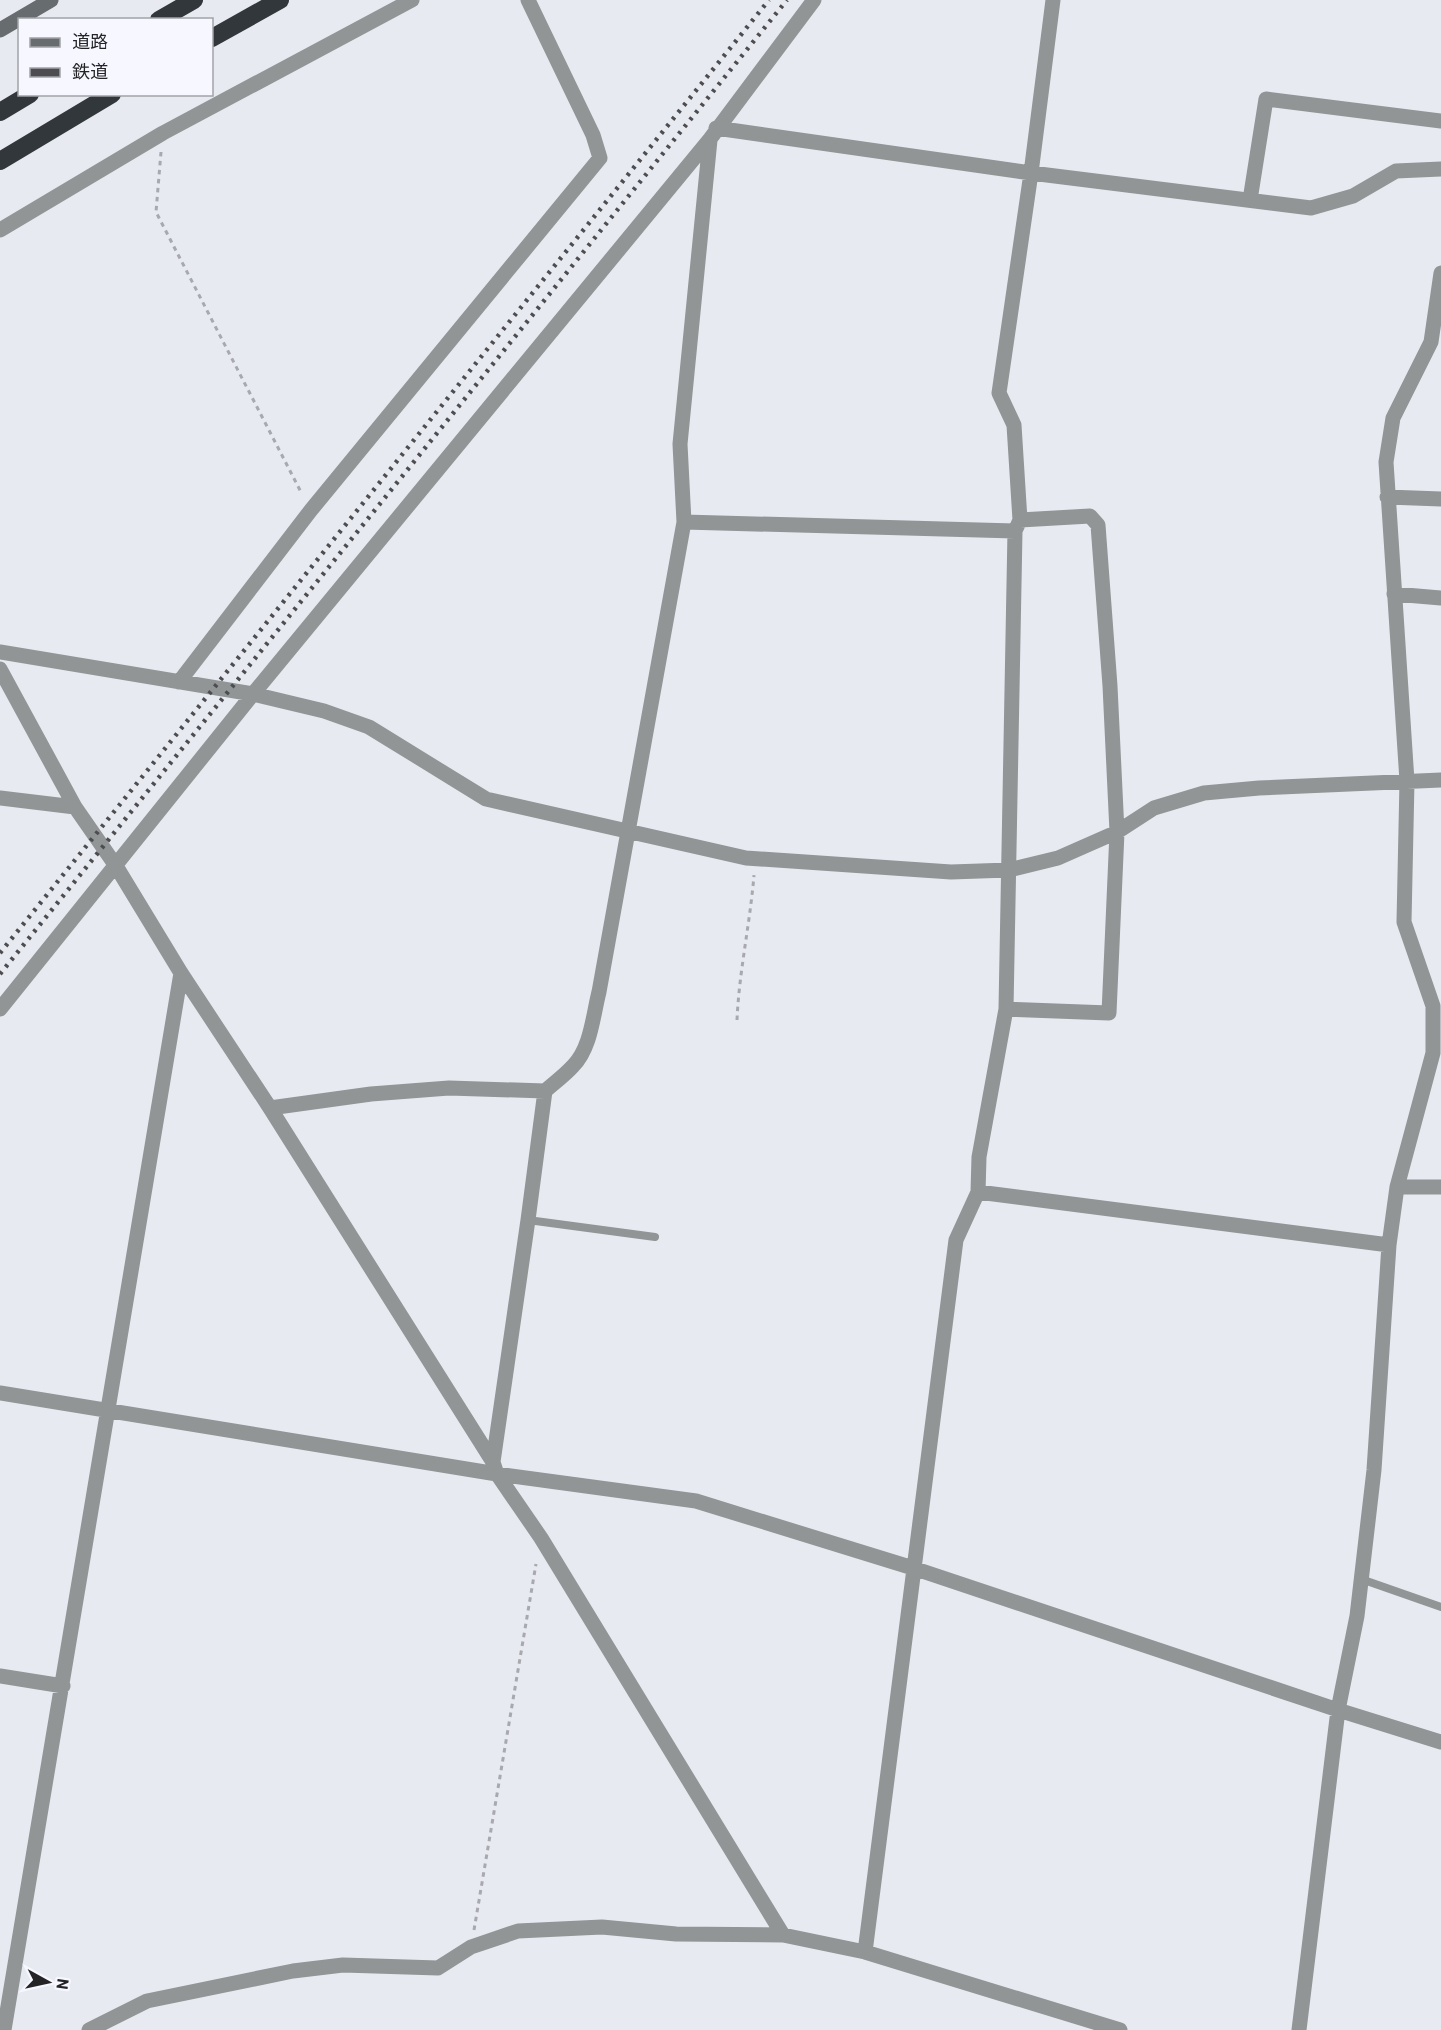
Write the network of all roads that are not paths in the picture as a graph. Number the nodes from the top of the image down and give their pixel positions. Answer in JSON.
{"nodes":[{"id":1,"x":51,"y":0,"type":"edge"},
{"id":2,"x":194,"y":0,"type":"edge"},
{"id":3,"x":280,"y":0,"type":"edge"},
{"id":4,"x":412,"y":0,"type":"edge"},
{"id":5,"x":528,"y":0,"type":"edge"},
{"id":6,"x":814,"y":0,"type":"edge"},
{"id":7,"x":1053,"y":0,"type":"edge"},
{"id":8,"x":390,"y":5,"type":"edge"},
{"id":9,"x":20,"y":18,"type":"edge"},
{"id":10,"x":162,"y":18,"type":"edge"},
{"id":11,"x":18,"y":19,"type":"edge"},
{"id":12,"x":0,"y":30,"type":"edge"},
{"id":13,"x":213,"y":37,"type":"edge"},
{"id":14,"x":27,"y":96,"type":"edge"},
{"id":15,"x":109,"y":96,"type":"edge"},
{"id":16,"x":0,"y":112,"type":"edge"},
{"id":17,"x":1441,"y":121,"type":"edge"},
{"id":18,"x":713,"y":134,"type":"junction"},
{"id":19,"x":0,"y":161,"type":"edge"},
{"id":20,"x":1441,"y":169,"type":"edge"},
{"id":21,"x":1031,"y":173,"type":"junction"},
{"id":22,"x":1250,"y":200,"type":"junction"},
{"id":23,"x":0,"y":230,"type":"edge"},
{"id":24,"x":1441,"y":273,"type":"edge"},
{"id":25,"x":1436,"y":342,"type":"edge"},
{"id":26,"x":1388,"y":496,"type":"junction"},
{"id":27,"x":1441,"y":499,"type":"edge"},
{"id":28,"x":684,"y":522,"type":"junction"},
{"id":29,"x":1017,"y":526,"type":"junction"},
{"id":30,"x":1394,"y":594,"type":"junction"},
{"id":31,"x":1441,"y":598,"type":"edge"},
{"id":32,"x":0,"y":652,"type":"edge"},
{"id":33,"x":0,"y":669,"type":"edge"},
{"id":34,"x":179,"y":682,"type":"junction"},
{"id":35,"x":253,"y":694,"type":"junction"},
{"id":36,"x":1441,"y":780,"type":"edge"},
{"id":37,"x":1407,"y":781,"type":"junction"},
{"id":38,"x":0,"y":798,"type":"edge"},
{"id":39,"x":75,"y":807,"type":"junction"},
{"id":40,"x":628,"y":832,"type":"junction"},
{"id":41,"x":1117,"y":832,"type":"junction"},
{"id":42,"x":116,"y":866,"type":"junction"},
{"id":43,"x":1009,"y":870,"type":"junction"},
{"id":44,"x":182,"y":973,"type":"junction"},
{"id":45,"x":0,"y":1009,"type":"edge"},
{"id":46,"x":1006,"y":1009,"type":"junction"},
{"id":47,"x":545,"y":1091,"type":"junction"},
{"id":48,"x":270,"y":1108,"type":"junction"},
{"id":49,"x":1397,"y":1187,"type":"junction"},
{"id":50,"x":1441,"y":1187,"type":"edge"},
{"id":51,"x":978,"y":1192,"type":"junction"},
{"id":52,"x":528,"y":1220,"type":"junction"},
{"id":53,"x":655,"y":1237,"type":"dead end"},
{"id":54,"x":1389,"y":1245,"type":"junction"},
{"id":55,"x":0,"y":1393,"type":"edge"},
{"id":56,"x":108,"y":1411,"type":"junction"},
{"id":57,"x":495,"y":1468,"type":"junction"},
{"id":58,"x":914,"y":1568,"type":"junction"},
{"id":59,"x":1361,"y":1579,"type":"junction"},
{"id":60,"x":1441,"y":1607,"type":"edge"},
{"id":61,"x":0,"y":1676,"type":"edge"},
{"id":62,"x":63,"y":1686,"type":"junction"},
{"id":63,"x":1338,"y":1710,"type":"junction"},
{"id":64,"x":1441,"y":1742,"type":"edge"},
{"id":65,"x":783,"y":1935,"type":"junction"},
{"id":66,"x":865,"y":1952,"type":"junction"},
{"id":67,"x":1084,"y":2025,"type":"edge"},
{"id":68,"x":4,"y":2030,"type":"edge"},
{"id":69,"x":89,"y":2030,"type":"edge"},
{"id":70,"x":1120,"y":2030,"type":"edge"},
{"id":71,"x":1299,"y":2030,"type":"edge"}],
"edges":[{"from":1,"to":9,"type":"street"},
{"from":2,"to":10,"type":"highway"},
{"from":3,"to":13,"type":"highway"},
{"from":4,"to":8,"type":"street"},
{"from":5,"to":34,"type":"street"},
{"from":6,"to":18,"type":"street"},
{"from":7,"to":21,"type":"street"},
{"from":8,"to":23,"type":"street"},
{"from":11,"to":12,"type":"street"},
{"from":14,"to":16,"type":"highway"},
{"from":15,"to":19,"type":"highway"},
{"from":17,"to":22,"type":"street"},
{"from":18,"to":21,"type":"street"},
{"from":18,"to":28,"type":"street"},
{"from":18,"to":35,"type":"street"},
{"from":20,"to":22,"type":"street"},
{"from":21,"to":22,"type":"street"},
{"from":21,"to":29,"type":"street"},
{"from":24,"to":25,"type":"street"},
{"from":25,"to":26,"type":"street"},
{"from":26,"to":27,"type":"street"},
{"from":26,"to":30,"type":"street"},
{"from":28,"to":29,"type":"street"},
{"from":28,"to":40,"type":"street"},
{"from":29,"to":41,"type":"street"},
{"from":29,"to":43,"type":"street"},
{"from":30,"to":31,"type":"street"},
{"from":30,"to":37,"type":"street"},
{"from":32,"to":34,"type":"street"},
{"from":33,"to":39,"type":"street"},
{"from":34,"to":35,"type":"street"},
{"from":35,"to":40,"type":"street"},
{"from":35,"to":42,"type":"street"},
{"from":36,"to":37,"type":"street"},
{"from":37,"to":41,"type":"street"},
{"from":37,"to":49,"type":"street"},
{"from":38,"to":39,"type":"street"},
{"from":39,"to":42,"type":"street"},
{"from":40,"to":43,"type":"street"},
{"from":40,"to":47,"type":"street"},
{"from":41,"to":43,"type":"street"},
{"from":41,"to":46,"type":"street"},
{"from":42,"to":44,"type":"street"},
{"from":42,"to":45,"type":"street"},
{"from":43,"to":46,"type":"street"},
{"from":44,"to":48,"type":"street"},
{"from":44,"to":56,"type":"street"},
{"from":46,"to":51,"type":"street"},
{"from":47,"to":48,"type":"street"},
{"from":47,"to":52,"type":"street"},
{"from":48,"to":57,"type":"street"},
{"from":49,"to":50,"type":"street"},
{"from":49,"to":54,"type":"street"},
{"from":51,"to":54,"type":"street"},
{"from":51,"to":58,"type":"street"},
{"from":52,"to":53,"type":"lane"},
{"from":52,"to":57,"type":"street"},
{"from":54,"to":59,"type":"street"},
{"from":55,"to":56,"type":"street"},
{"from":56,"to":57,"type":"street"},
{"from":56,"to":62,"type":"street"},
{"from":57,"to":58,"type":"street"},
{"from":57,"to":65,"type":"street"},
{"from":58,"to":63,"type":"street"},
{"from":58,"to":66,"type":"street"},
{"from":59,"to":60,"type":"lane"},
{"from":59,"to":63,"type":"street"},
{"from":61,"to":62,"type":"street"},
{"from":62,"to":68,"type":"street"},
{"from":63,"to":64,"type":"street"},
{"from":63,"to":71,"type":"street"},
{"from":65,"to":66,"type":"street"},
{"from":65,"to":69,"type":"street"},
{"from":66,"to":67,"type":"street"},
{"from":67,"to":70,"type":"street"}]}
